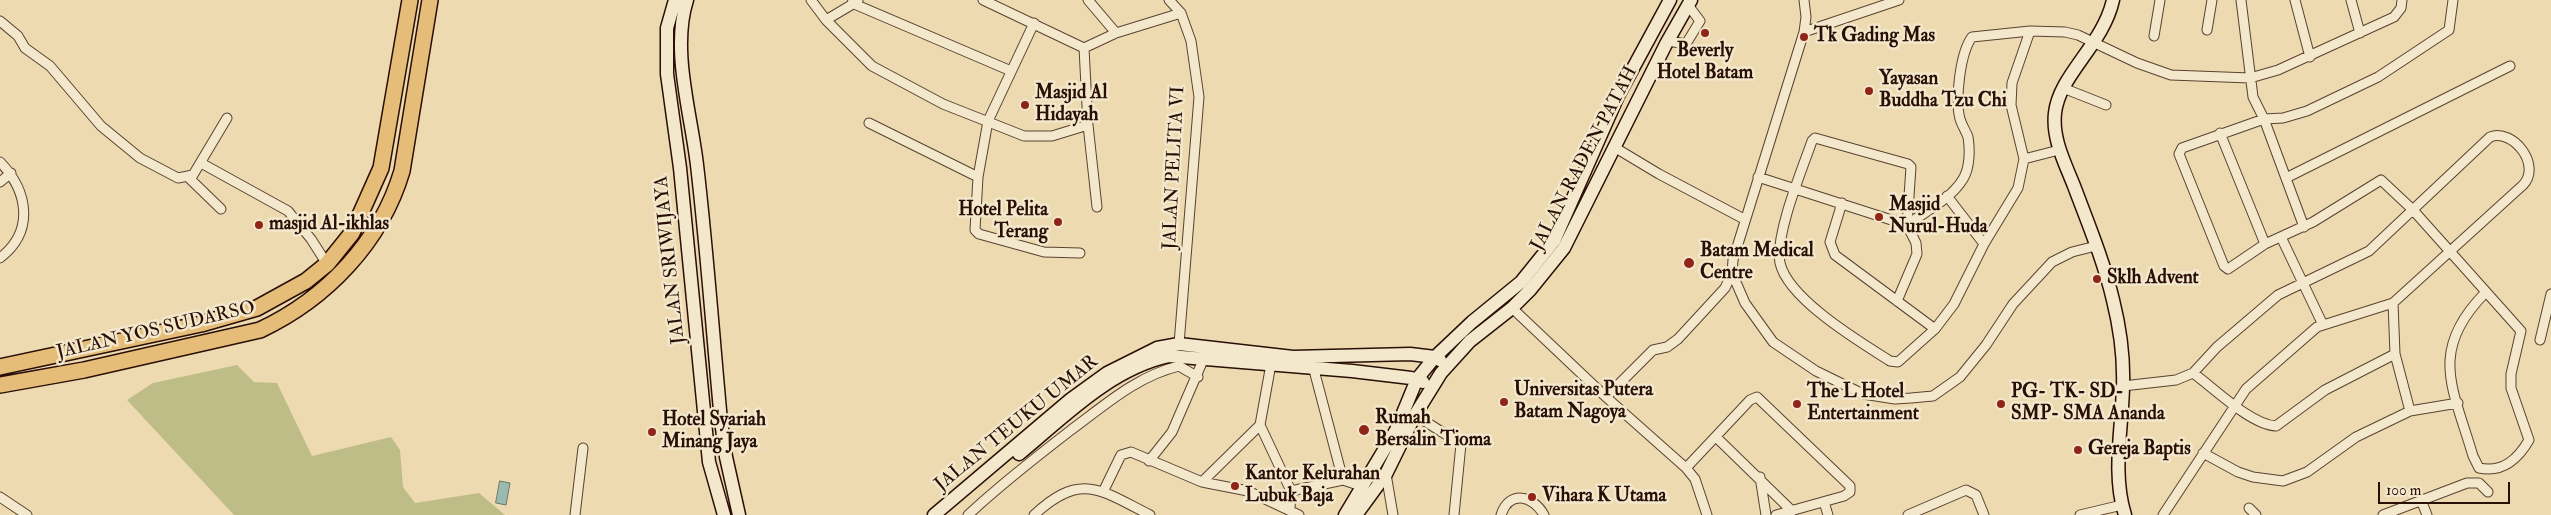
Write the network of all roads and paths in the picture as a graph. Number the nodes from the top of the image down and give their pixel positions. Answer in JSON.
{"nodes":[{"id":1,"x":410,"y":0,"type":"edge"},
{"id":2,"x":430,"y":0,"type":"edge"},
{"id":3,"x":674,"y":0,"type":"edge"},
{"id":4,"x":687,"y":0,"type":"edge"},
{"id":5,"x":811,"y":0,"type":"edge"},
{"id":6,"x":983,"y":0,"type":"edge"},
{"id":7,"x":1088,"y":0,"type":"edge"},
{"id":8,"x":1169,"y":0,"type":"edge"},
{"id":9,"x":1670,"y":0,"type":"edge"},
{"id":10,"x":1804,"y":0,"type":"edge"},
{"id":11,"x":1899,"y":0,"type":"edge"},
{"id":12,"x":2113,"y":0,"type":"edge"},
{"id":13,"x":2160,"y":0,"type":"edge"},
{"id":14,"x":2212,"y":0,"type":"edge"},
{"id":15,"x":2242,"y":0,"type":"edge"},
{"id":16,"x":2295,"y":0,"type":"edge"},
{"id":17,"x":2351,"y":0,"type":"edge"},
{"id":18,"x":2402,"y":0,"type":"edge"},
{"id":19,"x":2453,"y":0,"type":"edge"},
{"id":20,"x":856,"y":2,"type":"edge"},
{"id":21,"x":1690,"y":3,"type":"edge"},
{"id":22,"x":1181,"y":13,"type":"junction"},
{"id":23,"x":826,"y":20,"type":"junction"},
{"id":24,"x":0,"y":21,"type":"edge"},
{"id":25,"x":1034,"y":23,"type":"junction"},
{"id":26,"x":2207,"y":30,"type":"dead end"},
{"id":27,"x":2030,"y":31,"type":"junction"},
{"id":28,"x":1116,"y":32,"type":"junction"},
{"id":29,"x":1804,"y":32,"type":"junction"},
{"id":30,"x":2360,"y":33,"type":"junction"},
{"id":31,"x":2154,"y":36,"type":"dead end"},
{"id":32,"x":1668,"y":41,"type":"junction"},
{"id":33,"x":2094,"y":44,"type":"junction"},
{"id":34,"x":1084,"y":48,"type":"junction"},
{"id":35,"x":2310,"y":57,"type":"junction"},
{"id":36,"x":2510,"y":66,"type":"dead end"},
{"id":37,"x":1012,"y":71,"type":"junction"},
{"id":38,"x":2250,"y":78,"type":"junction"},
{"id":39,"x":2063,"y":88,"type":"junction"},
{"id":40,"x":2106,"y":105,"type":"dead end"},
{"id":41,"x":227,"y":118,"type":"dead end"},
{"id":42,"x":2264,"y":119,"type":"junction"},
{"id":43,"x":988,"y":121,"type":"junction"},
{"id":44,"x":869,"y":123,"type":"dead end"},
{"id":45,"x":1088,"y":125,"type":"junction"},
{"id":46,"x":2220,"y":133,"type":"junction"},
{"id":47,"x":1614,"y":147,"type":"junction"},
{"id":48,"x":2059,"y":150,"type":"junction"},
{"id":49,"x":2024,"y":159,"type":"junction"},
{"id":50,"x":0,"y":162,"type":"edge"},
{"id":51,"x":202,"y":163,"type":"junction"},
{"id":52,"x":11,"y":173,"type":"junction"},
{"id":53,"x":978,"y":176,"type":"junction"},
{"id":54,"x":188,"y":177,"type":"junction"},
{"id":55,"x":1758,"y":177,"type":"junction"},
{"id":56,"x":2286,"y":178,"type":"junction"},
{"id":57,"x":0,"y":182,"type":"edge"},
{"id":58,"x":1796,"y":189,"type":"junction"},
{"id":59,"x":1947,"y":196,"type":"junction"},
{"id":60,"x":1842,"y":203,"type":"junction"},
{"id":61,"x":1097,"y":207,"type":"dead end"},
{"id":62,"x":221,"y":209,"type":"dead end"},
{"id":63,"x":2413,"y":210,"type":"junction"},
{"id":64,"x":1744,"y":219,"type":"junction"},
{"id":65,"x":702,"y":221,"type":"junction"},
{"id":66,"x":684,"y":222,"type":"junction"},
{"id":67,"x":1907,"y":224,"type":"junction"},
{"id":68,"x":2304,"y":227,"type":"junction"},
{"id":69,"x":2280,"y":237,"type":"junction"},
{"id":70,"x":1984,"y":244,"type":"junction"},
{"id":71,"x":2265,"y":244,"type":"junction"},
{"id":72,"x":0,"y":246,"type":"edge"},
{"id":73,"x":12,"y":246,"type":"junction"},
{"id":74,"x":2096,"y":246,"type":"junction"},
{"id":75,"x":2449,"y":250,"type":"junction"},
{"id":76,"x":1080,"y":252,"type":"dead end"},
{"id":77,"x":0,"y":258,"type":"edge"},
{"id":78,"x":326,"y":264,"type":"junction"},
{"id":79,"x":1732,"y":273,"type":"junction"},
{"id":80,"x":2303,"y":282,"type":"junction"},
{"id":81,"x":2486,"y":293,"type":"junction"},
{"id":82,"x":2551,"y":294,"type":"edge"},
{"id":83,"x":1897,"y":301,"type":"junction"},
{"id":84,"x":2393,"y":303,"type":"junction"},
{"id":85,"x":1512,"y":308,"type":"junction"},
{"id":86,"x":2323,"y":325,"type":"junction"},
{"id":87,"x":1935,"y":329,"type":"junction"},
{"id":88,"x":2540,"y":340,"type":"dead end"},
{"id":89,"x":1179,"y":344,"type":"junction"},
{"id":90,"x":68,"y":352,"type":"junction"},
{"id":91,"x":2395,"y":354,"type":"junction"},
{"id":92,"x":1435,"y":357,"type":"junction"},
{"id":93,"x":1204,"y":358,"type":"junction"},
{"id":94,"x":1271,"y":364,"type":"junction"},
{"id":95,"x":1447,"y":366,"type":"junction"},
{"id":96,"x":0,"y":367,"type":"edge"},
{"id":97,"x":1314,"y":370,"type":"junction"},
{"id":98,"x":71,"y":372,"type":"junction"},
{"id":99,"x":2193,"y":373,"type":"junction"},
{"id":100,"x":1198,"y":377,"type":"junction"},
{"id":101,"x":1417,"y":379,"type":"junction"},
{"id":102,"x":0,"y":385,"type":"edge"},
{"id":103,"x":1432,"y":386,"type":"junction"},
{"id":104,"x":2123,"y":386,"type":"junction"},
{"id":105,"x":1606,"y":397,"type":"junction"},
{"id":106,"x":2458,"y":403,"type":"junction"},
{"id":107,"x":2234,"y":405,"type":"junction"},
{"id":108,"x":2410,"y":411,"type":"junction"},
{"id":109,"x":1415,"y":415,"type":"junction"},
{"id":110,"x":722,"y":421,"type":"junction"},
{"id":111,"x":706,"y":422,"type":"junction"},
{"id":112,"x":1260,"y":425,"type":"junction"},
{"id":113,"x":1716,"y":437,"type":"junction"},
{"id":114,"x":582,"y":448,"type":"dead end"},
{"id":115,"x":2204,"y":453,"type":"junction"},
{"id":116,"x":1149,"y":461,"type":"junction"},
{"id":117,"x":1686,"y":468,"type":"junction"},
{"id":118,"x":1386,"y":474,"type":"junction"},
{"id":119,"x":1760,"y":477,"type":"junction"},
{"id":120,"x":1343,"y":480,"type":"junction"},
{"id":121,"x":1202,"y":482,"type":"junction"},
{"id":122,"x":1364,"y":487,"type":"junction"},
{"id":123,"x":1291,"y":491,"type":"junction"},
{"id":124,"x":1103,"y":492,"type":"junction"},
{"id":125,"x":2488,"y":492,"type":"dead end"},
{"id":126,"x":0,"y":496,"type":"edge"},
{"id":127,"x":2421,"y":500,"type":"junction"},
{"id":128,"x":1824,"y":502,"type":"junction"},
{"id":129,"x":2249,"y":508,"type":"dead end"},
{"id":130,"x":1290,"y":509,"type":"junction"},
{"id":131,"x":1792,"y":510,"type":"junction"},
{"id":132,"x":2124,"y":510,"type":"edge"},
{"id":133,"x":27,"y":515,"type":"edge"},
{"id":134,"x":575,"y":515,"type":"edge"},
{"id":135,"x":724,"y":515,"type":"edge"},
{"id":136,"x":739,"y":515,"type":"edge"},
{"id":137,"x":934,"y":515,"type":"edge"},
{"id":138,"x":946,"y":515,"type":"edge"},
{"id":139,"x":968,"y":515,"type":"edge"},
{"id":140,"x":1034,"y":515,"type":"edge"},
{"id":141,"x":1150,"y":515,"type":"edge"},
{"id":142,"x":1299,"y":515,"type":"edge"},
{"id":143,"x":1346,"y":515,"type":"edge"},
{"id":144,"x":1356,"y":515,"type":"edge"},
{"id":145,"x":1393,"y":515,"type":"edge"},
{"id":146,"x":1454,"y":515,"type":"edge"},
{"id":147,"x":1501,"y":515,"type":"edge"},
{"id":148,"x":1544,"y":515,"type":"edge"},
{"id":149,"x":1706,"y":515,"type":"edge"},
{"id":150,"x":1766,"y":515,"type":"edge"},
{"id":151,"x":1776,"y":515,"type":"edge"},
{"id":152,"x":1828,"y":515,"type":"edge"},
{"id":153,"x":1908,"y":515,"type":"edge"},
{"id":154,"x":1984,"y":515,"type":"edge"},
{"id":155,"x":2080,"y":515,"type":"edge"},
{"id":156,"x":2163,"y":515,"type":"edge"},
{"id":157,"x":2256,"y":515,"type":"edge"},
{"id":158,"x":2383,"y":515,"type":"edge"},
{"id":159,"x":2426,"y":515,"type":"edge"}],
"edges":[{"from":1,"to":78,"type":"main road","name":"JALAN YOS SUDARSO"},
{"from":2,"to":98,"type":"main road","name":"JALAN YOS SUDARSO"},
{"from":3,"to":66,"type":"main road","name":"JALAN SRIWIJAYA"},
{"from":4,"to":65,"type":"main road","name":"JALAN SRIWIJAYA"},
{"from":5,"to":23,"type":"street"},
{"from":6,"to":25,"type":"street"},
{"from":7,"to":28,"type":"street"},
{"from":8,"to":22,"type":"street","name":"JALAN PELITA VI"},
{"from":9,"to":92,"type":"main road","name":"JALAN RADEN PATAH"},
{"from":10,"to":29,"type":"street"},
{"from":11,"to":29,"type":"street"},
{"from":12,"to":33,"type":"main road"},
{"from":13,"to":31,"type":"street"},
{"from":14,"to":26,"type":"street"},
{"from":15,"to":38,"type":"street"},
{"from":16,"to":35,"type":"street"},
{"from":17,"to":30,"type":"street"},
{"from":18,"to":30,"type":"street"},
{"from":19,"to":42,"type":"street"},
{"from":20,"to":23,"type":"street"},
{"from":20,"to":37,"type":"street"},
{"from":21,"to":32,"type":"main road","name":"JALAN RADEN PATAH"},
{"from":21,"to":32,"type":"street"},
{"from":22,"to":28,"type":"street"},
{"from":22,"to":89,"type":"street","name":"JALAN PELITA VI"},
{"from":23,"to":43,"type":"street"},
{"from":24,"to":54,"type":"street"},
{"from":25,"to":34,"type":"street"},
{"from":25,"to":37,"type":"street"},
{"from":27,"to":33,"type":"street"},
{"from":27,"to":49,"type":"street"},
{"from":27,"to":59,"type":"street"},
{"from":28,"to":34,"type":"street"},
{"from":29,"to":55,"type":"street"},
{"from":30,"to":35,"type":"street"},
{"from":32,"to":47,"type":"main road","name":"JALAN RADEN PATAH"},
{"from":33,"to":38,"type":"street"},
{"from":33,"to":39,"type":"main road"},
{"from":34,"to":45,"type":"street"},
{"from":35,"to":38,"type":"street"},
{"from":36,"to":56,"type":"street"},
{"from":37,"to":43,"type":"street"},
{"from":38,"to":42,"type":"street"},
{"from":39,"to":40,"type":"street"},
{"from":39,"to":48,"type":"main road"},
{"from":41,"to":51,"type":"street"},
{"from":42,"to":46,"type":"street"},
{"from":42,"to":56,"type":"street"},
{"from":43,"to":45,"type":"street"},
{"from":43,"to":53,"type":"street"},
{"from":44,"to":53,"type":"street"},
{"from":45,"to":61,"type":"street"},
{"from":46,"to":71,"type":"street"},
{"from":46,"to":71,"type":"street"},
{"from":47,"to":64,"type":"street"},
{"from":47,"to":85,"type":"main road","name":"JALAN RADEN PATAH"},
{"from":48,"to":49,"type":"street"},
{"from":48,"to":74,"type":"main road"},
{"from":49,"to":70,"type":"street"},
{"from":50,"to":52,"type":"street"},
{"from":51,"to":54,"type":"street"},
{"from":51,"to":78,"type":"street"},
{"from":52,"to":57,"type":"street"},
{"from":52,"to":73,"type":"street"},
{"from":53,"to":76,"type":"street"},
{"from":54,"to":62,"type":"street"},
{"from":55,"to":58,"type":"street"},
{"from":55,"to":64,"type":"street"},
{"from":56,"to":68,"type":"street"},
{"from":58,"to":60,"type":"street"},
{"from":58,"to":67,"type":"street"},
{"from":58,"to":87,"type":"street"},
{"from":59,"to":67,"type":"street"},
{"from":59,"to":70,"type":"street"},
{"from":60,"to":67,"type":"street"},
{"from":60,"to":83,"type":"street"},
{"from":63,"to":68,"type":"street"},
{"from":63,"to":75,"type":"street"},
{"from":63,"to":75,"type":"street"},
{"from":63,"to":80,"type":"street"},
{"from":64,"to":79,"type":"street"},
{"from":65,"to":66,"type":"main road"},
{"from":65,"to":110,"type":"main road","name":"JALAN SRIWIJAYA"},
{"from":66,"to":111,"type":"main road","name":"JALAN SRIWIJAYA"},
{"from":67,"to":83,"type":"street"},
{"from":68,"to":69,"type":"street"},
{"from":69,"to":71,"type":"street"},
{"from":69,"to":80,"type":"street"},
{"from":70,"to":87,"type":"street"},
{"from":72,"to":73,"type":"street"},
{"from":73,"to":77,"type":"street"},
{"from":74,"to":79,"type":"street"},
{"from":74,"to":104,"type":"main road"},
{"from":75,"to":81,"type":"street"},
{"from":75,"to":84,"type":"street"},
{"from":78,"to":90,"type":"main road","name":"JALAN YOS SUDARSO"},
{"from":79,"to":105,"type":"street"},
{"from":80,"to":86,"type":"street"},
{"from":80,"to":99,"type":"street"},
{"from":81,"to":106,"type":"street"},
{"from":81,"to":106,"type":"street"},
{"from":82,"to":88,"type":"street"},
{"from":83,"to":87,"type":"street"},
{"from":84,"to":86,"type":"street"},
{"from":84,"to":91,"type":"street"},
{"from":85,"to":95,"type":"main road","name":"JALAN RADEN PATAH"},
{"from":85,"to":105,"type":"street"},
{"from":86,"to":107,"type":"street"},
{"from":89,"to":92,"type":"main road","name":"JALAN TEUKU UMAR"},
{"from":89,"to":137,"type":"main road","name":"JALAN TEUKU UMAR"},
{"from":90,"to":96,"type":"main road","name":"JALAN YOS SUDARSO"},
{"from":90,"to":98,"type":"main road"},
{"from":91,"to":107,"type":"street"},
{"from":91,"to":108,"type":"street"},
{"from":92,"to":95,"type":"main road"},
{"from":92,"to":101,"type":"main road","name":"JALAN RADEN PATAH"},
{"from":93,"to":94,"type":"main road","name":"JALAN TEUKU UMAR"},
{"from":93,"to":100,"type":"street"},
{"from":93,"to":138,"type":"main road","name":"JALAN TEUKU UMAR"},
{"from":94,"to":97,"type":"main road","name":"JALAN TEUKU UMAR"},
{"from":94,"to":112,"type":"street"},
{"from":95,"to":103,"type":"main road","name":"JALAN RADEN PATAH"},
{"from":97,"to":101,"type":"main road","name":"JALAN TEUKU UMAR"},
{"from":97,"to":120,"type":"street"},
{"from":98,"to":102,"type":"main road","name":"JALAN YOS SUDARSO"},
{"from":99,"to":104,"type":"street"},
{"from":99,"to":107,"type":"street"},
{"from":100,"to":116,"type":"street"},
{"from":100,"to":139,"type":"street"},
{"from":101,"to":103,"type":"main road","name":"JALAN TEUKU UMAR"},
{"from":101,"to":122,"type":"main road","name":"JALAN RADEN PATAH"},
{"from":103,"to":109,"type":"main road","name":"JALAN RADEN PATAH"},
{"from":104,"to":132,"type":"main road"},
{"from":105,"to":117,"type":"street"},
{"from":106,"to":108,"type":"street"},
{"from":107,"to":115,"type":"street"},
{"from":108,"to":115,"type":"street"},
{"from":109,"to":118,"type":"main road","name":"JALAN RADEN PATAH"},
{"from":109,"to":146,"type":"street"},
{"from":110,"to":111,"type":"main road"},
{"from":110,"to":136,"type":"main road","name":"JALAN SRIWIJAYA"},
{"from":111,"to":135,"type":"main road","name":"JALAN SRIWIJAYA"},
{"from":112,"to":121,"type":"street"},
{"from":112,"to":123,"type":"street"},
{"from":113,"to":117,"type":"street"},
{"from":113,"to":119,"type":"street"},
{"from":113,"to":128,"type":"street"},
{"from":114,"to":134,"type":"street"},
{"from":115,"to":156,"type":"street"},
{"from":116,"to":121,"type":"street"},
{"from":116,"to":124,"type":"street"},
{"from":117,"to":149,"type":"street"},
{"from":118,"to":144,"type":"main road","name":"JALAN RADEN PATAH"},
{"from":118,"to":145,"type":"street"},
{"from":119,"to":131,"type":"street"},
{"from":119,"to":150,"type":"street"},
{"from":120,"to":122,"type":"street"},
{"from":120,"to":123,"type":"street"},
{"from":121,"to":130,"type":"street"},
{"from":122,"to":143,"type":"main road","name":"JALAN RADEN PATAH"},
{"from":123,"to":130,"type":"street"},
{"from":124,"to":140,"type":"street"},
{"from":124,"to":141,"type":"street"},
{"from":125,"to":127,"type":"street"},
{"from":126,"to":133,"type":"street"},
{"from":127,"to":158,"type":"street"},
{"from":127,"to":159,"type":"street"},
{"from":128,"to":131,"type":"street"},
{"from":128,"to":152,"type":"street"},
{"from":129,"to":157,"type":"street"},
{"from":130,"to":142,"type":"street"},
{"from":131,"to":151,"type":"street"},
{"from":132,"to":155,"type":"street"},
{"from":147,"to":148,"type":"street"},
{"from":153,"to":154,"type":"street"}]}
